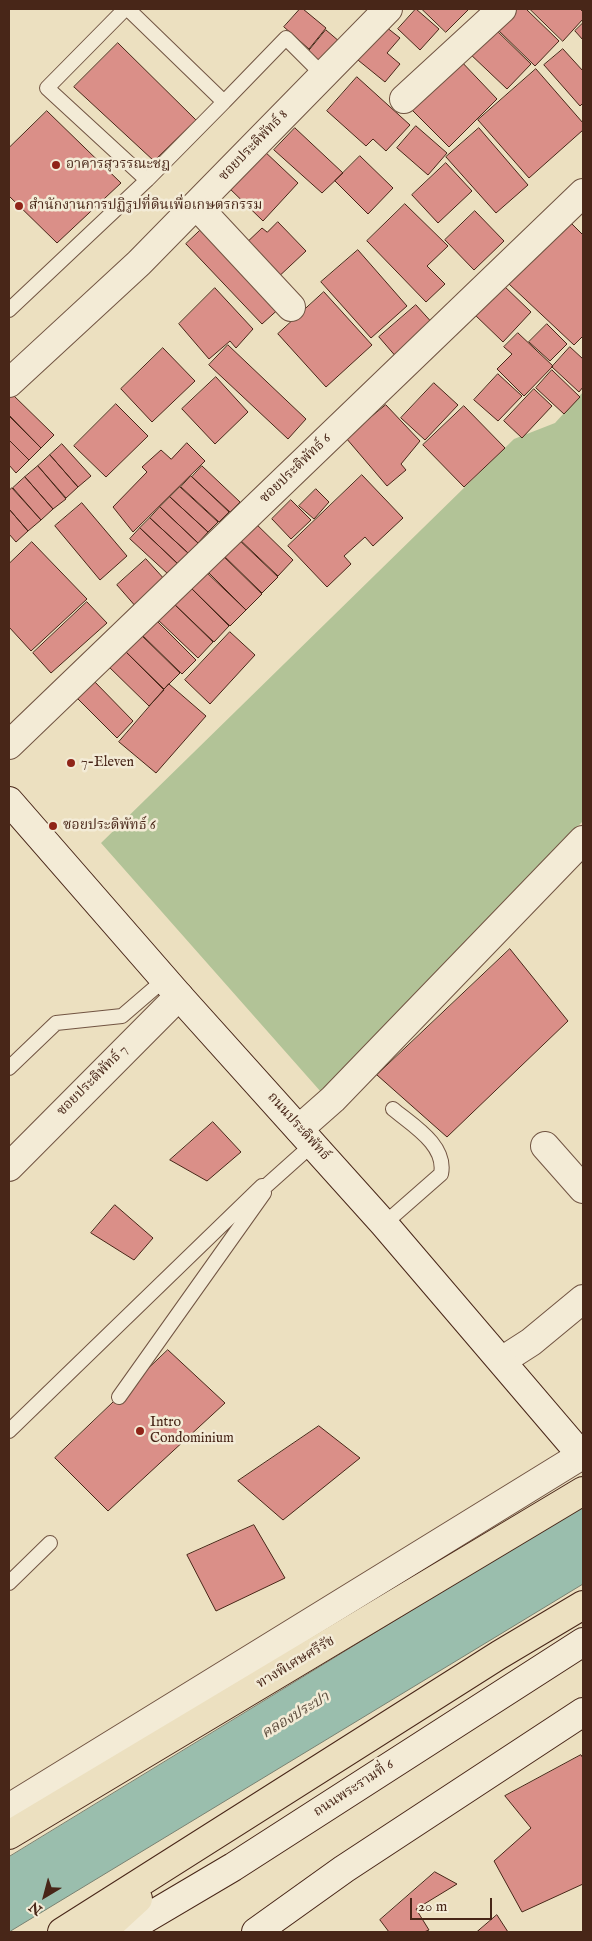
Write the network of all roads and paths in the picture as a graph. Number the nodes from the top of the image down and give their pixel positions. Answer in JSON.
{"nodes":[{"id":1,"x":126,"y":9,"type":"edge"},
{"id":2,"x":388,"y":9,"type":"edge"},
{"id":3,"x":502,"y":9,"type":"edge"},
{"id":4,"x":323,"y":75,"type":"junction"},
{"id":5,"x":404,"y":98,"type":"dead end"},
{"id":6,"x":224,"y":102,"type":"junction"},
{"id":7,"x":147,"y":180,"type":"junction"},
{"id":8,"x":583,"y":193,"type":"edge"},
{"id":9,"x":196,"y":205,"type":"junction"},
{"id":10,"x":291,"y":307,"type":"dead end"},
{"id":11,"x":9,"y":310,"type":"edge"},
{"id":12,"x":9,"y":383,"type":"edge"},
{"id":13,"x":9,"y":745,"type":"edge"},
{"id":14,"x":9,"y":801,"type":"edge"},
{"id":15,"x":583,"y":840,"type":"edge"},
{"id":16,"x":172,"y":987,"type":"junction"},
{"id":17,"x":9,"y":1068,"type":"edge"},
{"id":18,"x":393,"y":1109,"type":"dead end"},
{"id":19,"x":306,"y":1137,"type":"junction"},
{"id":20,"x":545,"y":1146,"type":"dead end"},
{"id":21,"x":9,"y":1167,"type":"edge"},
{"id":22,"x":266,"y":1186,"type":"junction"},
{"id":23,"x":583,"y":1189,"type":"edge"},
{"id":24,"x":384,"y":1224,"type":"junction"},
{"id":25,"x":583,"y":1299,"type":"edge"},
{"id":26,"x":503,"y":1360,"type":"junction"},
{"id":27,"x":119,"y":1397,"type":"dead end"},
{"id":28,"x":9,"y":1431,"type":"edge"},
{"id":29,"x":582,"y":1456,"type":"edge"},
{"id":30,"x":583,"y":1491,"type":"edge"},
{"id":31,"x":50,"y":1543,"type":"dead end"},
{"id":32,"x":9,"y":1583,"type":"edge"},
{"id":33,"x":583,"y":1605,"type":"edge"},
{"id":34,"x":583,"y":1642,"type":"edge"},
{"id":35,"x":583,"y":1712,"type":"edge"},
{"id":36,"x":9,"y":1808,"type":"edge"},
{"id":37,"x":9,"y":1835,"type":"edge"},
{"id":38,"x":197,"y":1846,"type":"junction"},
{"id":39,"x":62,"y":1932,"type":"edge"},
{"id":40,"x":102,"y":1932,"type":"edge"},
{"id":41,"x":123,"y":1932,"type":"edge"},
{"id":42,"x":256,"y":1932,"type":"edge"}],
"edges":[{"from":1,"to":6,"type":"lane"},
{"from":1,"to":7,"type":"lane"},
{"from":2,"to":4,"type":"street","name":"ซอยประดิพัทธ์ 8"},
{"from":3,"to":5,"type":"street"},
{"from":4,"to":6,"type":"lane"},
{"from":4,"to":9,"type":"street","name":"ซอยประดิพัทธ์ 8"},
{"from":6,"to":7,"type":"lane"},
{"from":7,"to":11,"type":"lane"},
{"from":8,"to":13,"type":"street","name":"ซอยประดิพัทธ์ 6"},
{"from":9,"to":10,"type":"street"},
{"from":9,"to":12,"type":"street","name":"ซอยประดิพัทธ์ 8"},
{"from":14,"to":16,"type":"street","name":"ถนนประดิพัทธ์"},
{"from":15,"to":19,"type":"street"},
{"from":16,"to":17,"type":"lane"},
{"from":16,"to":19,"type":"street","name":"ถนนประดิพัทธ์"},
{"from":16,"to":21,"type":"street","name":"ซอยประดิพัทธ์ 7"},
{"from":18,"to":24,"type":"lane"},
{"from":19,"to":22,"type":"lane"},
{"from":19,"to":24,"type":"street","name":"ถนนประดิพัทธ์"},
{"from":20,"to":23,"type":"street"},
{"from":22,"to":27,"type":"lane"},
{"from":22,"to":28,"type":"lane"},
{"from":24,"to":26,"type":"street","name":"ถนนประดิพัทธ์"},
{"from":25,"to":26,"type":"street"},
{"from":26,"to":29,"type":"street","name":"ถนนประดิพัทธ์"},
{"from":29,"to":36,"type":"street"},
{"from":30,"to":37,"type":"highway","name":"ทางพิเศษศรีรัช"},
{"from":31,"to":32,"type":"lane"},
{"from":33,"to":38,"type":"highway"},
{"from":34,"to":41,"type":"street","name":"ถนนพระรามที่ 6"},
{"from":35,"to":42,"type":"street"},
{"from":38,"to":39,"type":"highway"},
{"from":38,"to":40,"type":"highway"}]}
